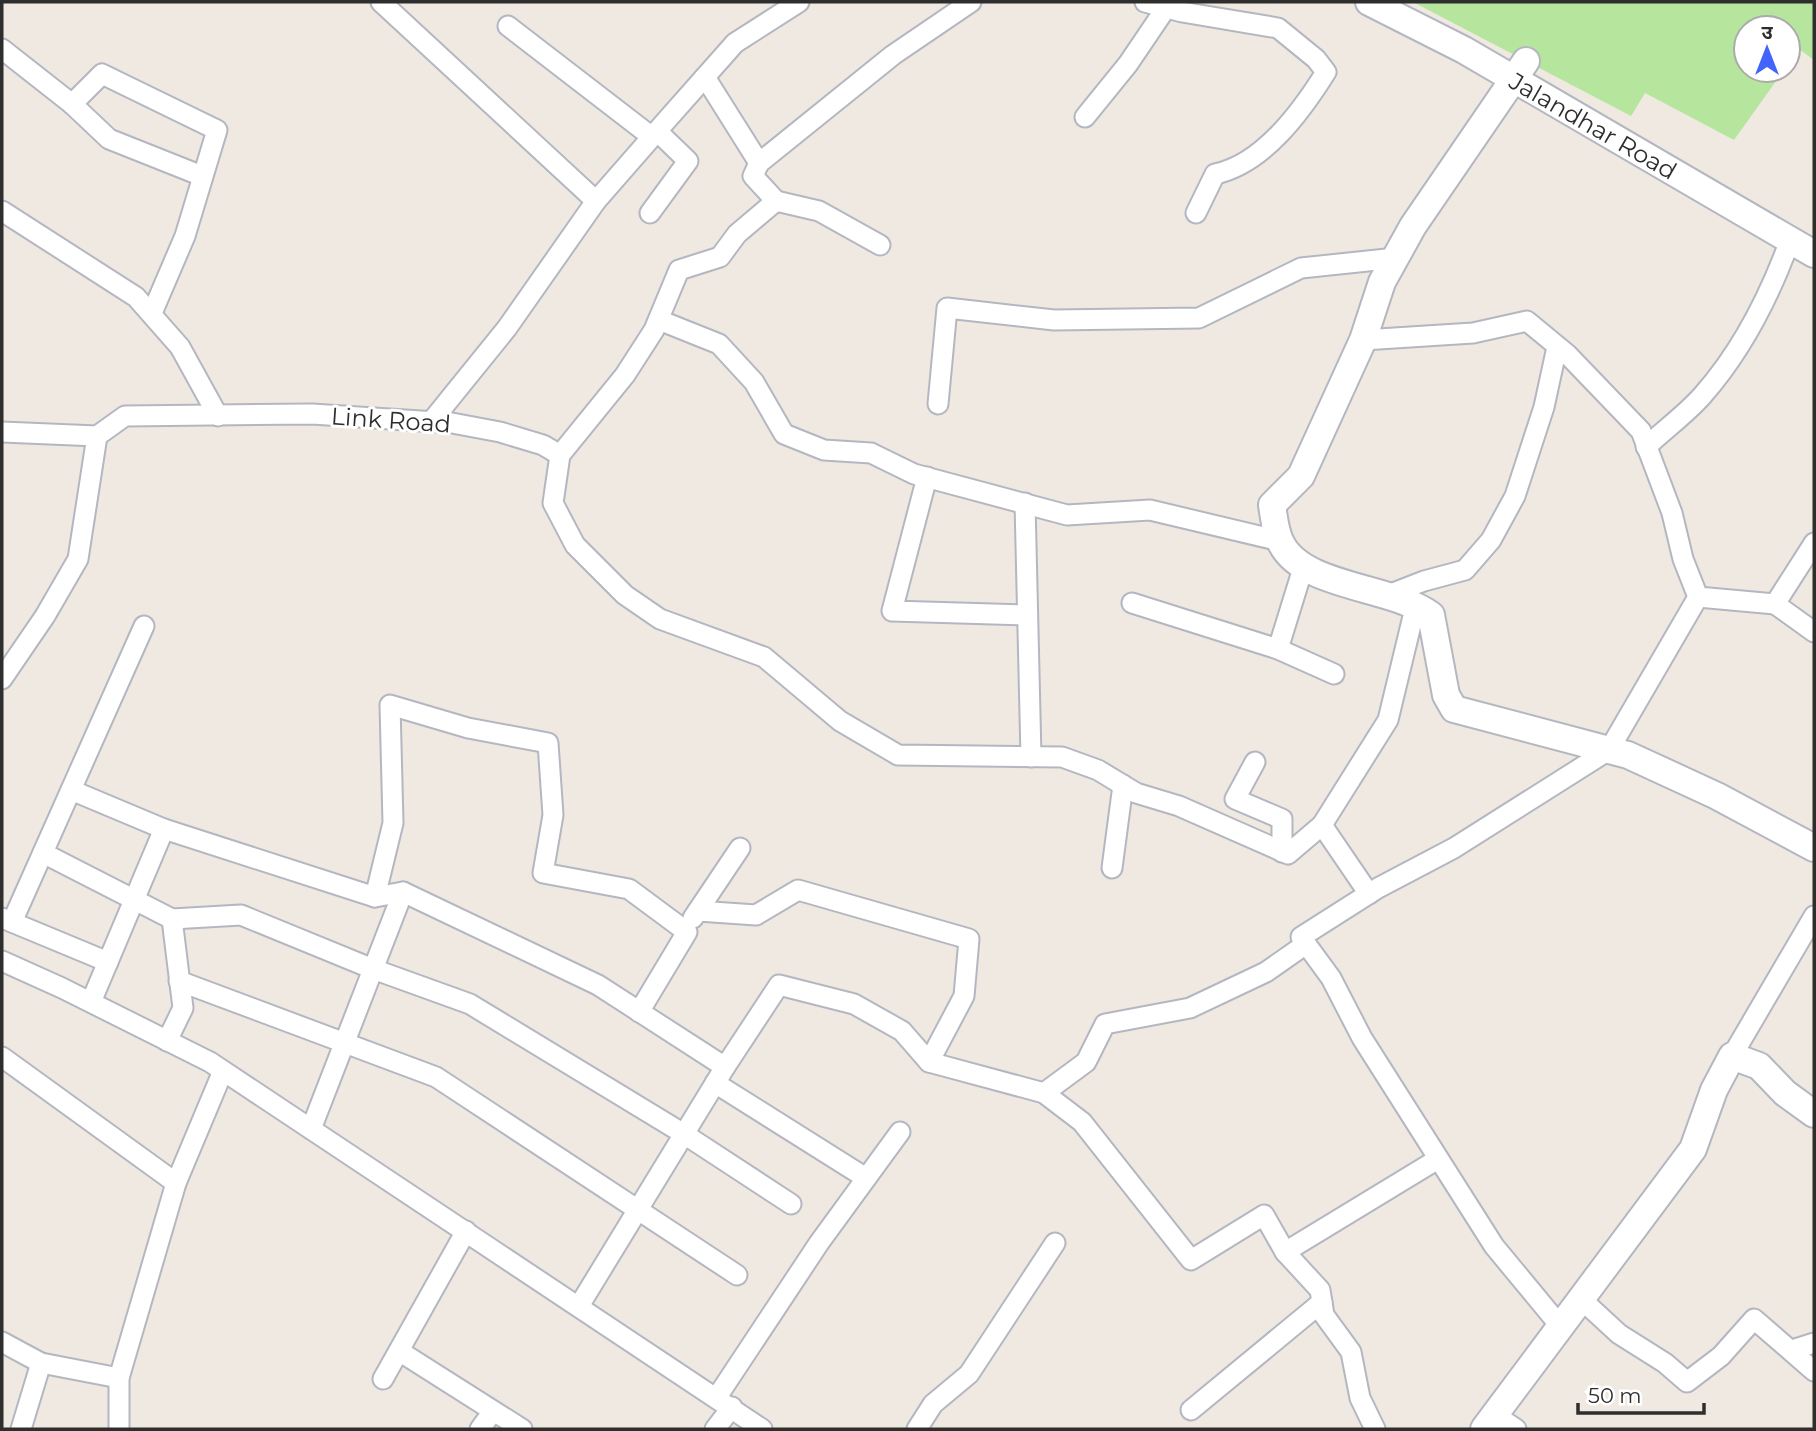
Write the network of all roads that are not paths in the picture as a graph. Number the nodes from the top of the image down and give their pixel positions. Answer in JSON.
{"nodes":[{"id":1,"x":381,"y":2,"type":"edge"},
{"id":2,"x":799,"y":2,"type":"edge"},
{"id":3,"x":971,"y":2,"type":"edge"},
{"id":4,"x":1145,"y":2,"type":"edge"},
{"id":5,"x":1369,"y":2,"type":"edge"},
{"id":6,"x":1168,"y":5,"type":"edge"},
{"id":7,"x":508,"y":26,"type":"dead end"},
{"id":8,"x":2,"y":49,"type":"edge"},
{"id":9,"x":1521,"y":71,"type":"junction"},
{"id":10,"x":705,"y":76,"type":"junction"},
{"id":11,"x":72,"y":104,"type":"junction"},
{"id":12,"x":1084,"y":117,"type":"dead end"},
{"id":13,"x":654,"y":134,"type":"junction"},
{"id":14,"x":760,"y":163,"type":"junction"},
{"id":15,"x":202,"y":176,"type":"junction"},
{"id":16,"x":596,"y":201,"type":"junction"},
{"id":17,"x":776,"y":201,"type":"junction"},
{"id":18,"x":2,"y":211,"type":"edge"},
{"id":19,"x":650,"y":213,"type":"dead end"},
{"id":20,"x":1196,"y":213,"type":"dead end"},
{"id":21,"x":1790,"y":240,"type":"junction"},
{"id":22,"x":880,"y":244,"type":"dead end"},
{"id":23,"x":1814,"y":254,"type":"edge"},
{"id":24,"x":1396,"y":258,"type":"junction"},
{"id":25,"x":152,"y":313,"type":"junction"},
{"id":26,"x":659,"y":320,"type":"junction"},
{"id":27,"x":1363,"y":340,"type":"junction"},
{"id":28,"x":1558,"y":347,"type":"junction"},
{"id":29,"x":938,"y":404,"type":"dead end"},
{"id":30,"x":218,"y":416,"type":"junction"},
{"id":31,"x":431,"y":422,"type":"junction"},
{"id":32,"x":2,"y":432,"type":"edge"},
{"id":33,"x":97,"y":436,"type":"junction"},
{"id":34,"x":1646,"y":447,"type":"junction"},
{"id":35,"x":560,"y":454,"type":"junction"},
{"id":36,"x":926,"y":477,"type":"junction"},
{"id":37,"x":1025,"y":503,"type":"junction"},
{"id":38,"x":1280,"y":541,"type":"junction"},
{"id":39,"x":1814,"y":543,"type":"edge"},
{"id":40,"x":1304,"y":565,"type":"junction"},
{"id":41,"x":1388,"y":595,"type":"junction"},
{"id":42,"x":1698,"y":597,"type":"junction"},
{"id":43,"x":1132,"y":603,"type":"dead end"},
{"id":44,"x":1416,"y":604,"type":"junction"},
{"id":45,"x":1775,"y":604,"type":"junction"},
{"id":46,"x":1027,"y":615,"type":"junction"},
{"id":47,"x":144,"y":626,"type":"dead end"},
{"id":48,"x":1814,"y":632,"type":"edge"},
{"id":49,"x":1278,"y":649,"type":"junction"},
{"id":50,"x":1334,"y":674,"type":"dead end"},
{"id":51,"x":2,"y":678,"type":"edge"},
{"id":52,"x":1609,"y":750,"type":"junction"},
{"id":53,"x":1031,"y":757,"type":"junction"},
{"id":54,"x":1255,"y":762,"type":"dead end"},
{"id":55,"x":1123,"y":785,"type":"junction"},
{"id":56,"x":71,"y":790,"type":"junction"},
{"id":57,"x":1322,"y":825,"type":"junction"},
{"id":58,"x":164,"y":829,"type":"junction"},
{"id":59,"x":740,"y":848,"type":"dead end"},
{"id":60,"x":1814,"y":848,"type":"edge"},
{"id":61,"x":1282,"y":852,"type":"junction"},
{"id":62,"x":43,"y":853,"type":"junction"},
{"id":63,"x":1112,"y":868,"type":"dead end"},
{"id":64,"x":403,"y":892,"type":"junction"},
{"id":65,"x":1369,"y":894,"type":"junction"},
{"id":66,"x":375,"y":897,"type":"junction"},
{"id":67,"x":134,"y":901,"type":"junction"},
{"id":68,"x":698,"y":911,"type":"junction"},
{"id":69,"x":1814,"y":916,"type":"edge"},
{"id":70,"x":172,"y":919,"type":"junction"},
{"id":71,"x":7,"y":920,"type":"edge"},
{"id":72,"x":684,"y":931,"type":"junction"},
{"id":73,"x":1306,"y":944,"type":"junction"},
{"id":74,"x":2,"y":961,"type":"edge"},
{"id":75,"x":108,"y":962,"type":"junction"},
{"id":76,"x":373,"y":969,"type":"junction"},
{"id":77,"x":179,"y":981,"type":"junction"},
{"id":78,"x":91,"y":1002,"type":"junction"},
{"id":79,"x":639,"y":1012,"type":"junction"},
{"id":80,"x":167,"y":1041,"type":"junction"},
{"id":81,"x":344,"y":1043,"type":"junction"},
{"id":82,"x":1732,"y":1056,"type":"junction"},
{"id":83,"x":2,"y":1057,"type":"edge"},
{"id":84,"x":929,"y":1062,"type":"junction"},
{"id":85,"x":223,"y":1071,"type":"junction"},
{"id":86,"x":720,"y":1075,"type":"junction"},
{"id":87,"x":1044,"y":1093,"type":"junction"},
{"id":88,"x":1814,"y":1114,"type":"edge"},
{"id":89,"x":311,"y":1129,"type":"junction"},
{"id":90,"x":900,"y":1132,"type":"dead end"},
{"id":91,"x":684,"y":1134,"type":"junction"},
{"id":92,"x":1438,"y":1158,"type":"junction"},
{"id":93,"x":866,"y":1178,"type":"junction"},
{"id":94,"x":176,"y":1183,"type":"junction"},
{"id":95,"x":791,"y":1204,"type":"dead end"},
{"id":96,"x":637,"y":1210,"type":"junction"},
{"id":97,"x":466,"y":1231,"type":"junction"},
{"id":98,"x":1055,"y":1243,"type":"dead end"},
{"id":99,"x":1285,"y":1252,"type":"junction"},
{"id":100,"x":737,"y":1275,"type":"dead end"},
{"id":101,"x":1581,"y":1299,"type":"junction"},
{"id":102,"x":1322,"y":1302,"type":"junction"},
{"id":103,"x":579,"y":1306,"type":"junction"},
{"id":104,"x":1561,"y":1327,"type":"junction"},
{"id":105,"x":2,"y":1342,"type":"edge"},
{"id":106,"x":1814,"y":1343,"type":"edge"},
{"id":107,"x":1792,"y":1350,"type":"junction"},
{"id":108,"x":399,"y":1351,"type":"junction"},
{"id":109,"x":41,"y":1363,"type":"junction"},
{"id":110,"x":1814,"y":1371,"type":"edge"},
{"id":111,"x":120,"y":1378,"type":"junction"},
{"id":112,"x":383,"y":1380,"type":"dead end"},
{"id":113,"x":724,"y":1402,"type":"junction"},
{"id":114,"x":1191,"y":1410,"type":"dead end"},
{"id":115,"x":493,"y":1411,"type":"junction"},
{"id":116,"x":1499,"y":1424,"type":"edge"},
{"id":117,"x":22,"y":1429,"type":"edge"},
{"id":118,"x":119,"y":1429,"type":"edge"},
{"id":119,"x":480,"y":1429,"type":"edge"},
{"id":120,"x":522,"y":1429,"type":"edge"},
{"id":121,"x":715,"y":1429,"type":"edge"},
{"id":122,"x":762,"y":1429,"type":"edge"},
{"id":123,"x":917,"y":1429,"type":"edge"},
{"id":124,"x":1375,"y":1429,"type":"edge"}],
"edges":[{"from":1,"to":16,"type":"street"},
{"from":2,"to":10,"type":"street"},
{"from":3,"to":14,"type":"street"},
{"from":4,"to":6,"type":"street"},
{"from":5,"to":9,"type":"street","name":"Jalandhar Road"},
{"from":6,"to":12,"type":"street"},
{"from":6,"to":20,"type":"street"},
{"from":7,"to":13,"type":"street"},
{"from":8,"to":11,"type":"street"},
{"from":9,"to":21,"type":"street","name":"Jalandhar Road"},
{"from":9,"to":24,"type":"street"},
{"from":10,"to":13,"type":"street"},
{"from":10,"to":14,"type":"street"},
{"from":11,"to":15,"type":"street"},
{"from":11,"to":15,"type":"street"},
{"from":13,"to":16,"type":"street"},
{"from":13,"to":19,"type":"street"},
{"from":14,"to":17,"type":"street"},
{"from":15,"to":25,"type":"street"},
{"from":16,"to":31,"type":"street"},
{"from":17,"to":22,"type":"street"},
{"from":17,"to":26,"type":"street"},
{"from":18,"to":25,"type":"street"},
{"from":21,"to":23,"type":"street","name":"Jalandhar Road"},
{"from":21,"to":34,"type":"street"},
{"from":24,"to":27,"type":"street"},
{"from":24,"to":29,"type":"street"},
{"from":25,"to":30,"type":"street"},
{"from":26,"to":35,"type":"street"},
{"from":26,"to":36,"type":"street"},
{"from":27,"to":28,"type":"street"},
{"from":27,"to":38,"type":"street"},
{"from":28,"to":34,"type":"street"},
{"from":28,"to":41,"type":"street"},
{"from":30,"to":31,"type":"street","name":"Link Road"},
{"from":30,"to":33,"type":"street","name":"Link Road"},
{"from":31,"to":35,"type":"street","name":"Link Road"},
{"from":32,"to":33,"type":"street"},
{"from":33,"to":51,"type":"street"},
{"from":34,"to":42,"type":"street"},
{"from":35,"to":53,"type":"street"},
{"from":36,"to":37,"type":"street"},
{"from":36,"to":46,"type":"street"},
{"from":37,"to":38,"type":"street"},
{"from":37,"to":46,"type":"street"},
{"from":38,"to":40,"type":"street"},
{"from":39,"to":45,"type":"street"},
{"from":40,"to":41,"type":"street"},
{"from":40,"to":49,"type":"street"},
{"from":41,"to":44,"type":"street"},
{"from":42,"to":45,"type":"street"},
{"from":42,"to":52,"type":"street"},
{"from":43,"to":49,"type":"street"},
{"from":44,"to":52,"type":"street"},
{"from":44,"to":57,"type":"street"},
{"from":45,"to":48,"type":"street"},
{"from":46,"to":53,"type":"street"},
{"from":47,"to":56,"type":"street"},
{"from":49,"to":50,"type":"street"},
{"from":52,"to":60,"type":"street"},
{"from":52,"to":65,"type":"street"},
{"from":53,"to":55,"type":"street"},
{"from":54,"to":61,"type":"street"},
{"from":55,"to":61,"type":"street"},
{"from":55,"to":63,"type":"street"},
{"from":56,"to":58,"type":"street"},
{"from":56,"to":62,"type":"street"},
{"from":57,"to":61,"type":"street"},
{"from":57,"to":65,"type":"street"},
{"from":58,"to":66,"type":"street"},
{"from":58,"to":67,"type":"street"},
{"from":59,"to":68,"type":"street"},
{"from":62,"to":67,"type":"street"},
{"from":62,"to":71,"type":"street"},
{"from":64,"to":66,"type":"street"},
{"from":64,"to":76,"type":"street"},
{"from":64,"to":79,"type":"street"},
{"from":65,"to":73,"type":"street"},
{"from":66,"to":72,"type":"street"},
{"from":67,"to":70,"type":"street"},
{"from":67,"to":75,"type":"street"},
{"from":68,"to":72,"type":"street"},
{"from":68,"to":84,"type":"street"},
{"from":69,"to":82,"type":"street"},
{"from":70,"to":76,"type":"street"},
{"from":70,"to":77,"type":"street"},
{"from":71,"to":75,"type":"street"},
{"from":72,"to":79,"type":"street"},
{"from":73,"to":87,"type":"street"},
{"from":73,"to":92,"type":"street"},
{"from":74,"to":78,"type":"street"},
{"from":75,"to":78,"type":"street"},
{"from":76,"to":81,"type":"street"},
{"from":76,"to":91,"type":"street"},
{"from":77,"to":80,"type":"street"},
{"from":77,"to":81,"type":"street"},
{"from":78,"to":80,"type":"street"},
{"from":79,"to":86,"type":"street"},
{"from":80,"to":85,"type":"street"},
{"from":81,"to":89,"type":"street"},
{"from":81,"to":96,"type":"street"},
{"from":82,"to":88,"type":"street"},
{"from":82,"to":101,"type":"street"},
{"from":83,"to":94,"type":"street"},
{"from":84,"to":86,"type":"street"},
{"from":84,"to":87,"type":"street"},
{"from":85,"to":89,"type":"street"},
{"from":85,"to":94,"type":"street"},
{"from":86,"to":91,"type":"street"},
{"from":86,"to":93,"type":"street"},
{"from":87,"to":99,"type":"street"},
{"from":89,"to":97,"type":"street"},
{"from":90,"to":93,"type":"street"},
{"from":91,"to":95,"type":"street"},
{"from":91,"to":96,"type":"street"},
{"from":92,"to":99,"type":"street"},
{"from":92,"to":104,"type":"street"},
{"from":93,"to":113,"type":"street"},
{"from":94,"to":111,"type":"street"},
{"from":96,"to":100,"type":"street"},
{"from":96,"to":103,"type":"street"},
{"from":97,"to":103,"type":"street"},
{"from":97,"to":108,"type":"street"},
{"from":98,"to":123,"type":"street"},
{"from":99,"to":102,"type":"street"},
{"from":101,"to":104,"type":"street"},
{"from":101,"to":107,"type":"street"},
{"from":102,"to":114,"type":"street"},
{"from":102,"to":124,"type":"street"},
{"from":103,"to":113,"type":"street"},
{"from":104,"to":116,"type":"street"},
{"from":105,"to":109,"type":"street"},
{"from":106,"to":107,"type":"street"},
{"from":107,"to":110,"type":"street"},
{"from":108,"to":112,"type":"street"},
{"from":108,"to":115,"type":"street"},
{"from":109,"to":111,"type":"street"},
{"from":109,"to":117,"type":"street"},
{"from":111,"to":118,"type":"street"},
{"from":113,"to":121,"type":"street"},
{"from":113,"to":122,"type":"street"},
{"from":115,"to":119,"type":"street"},
{"from":115,"to":120,"type":"street"}]}
